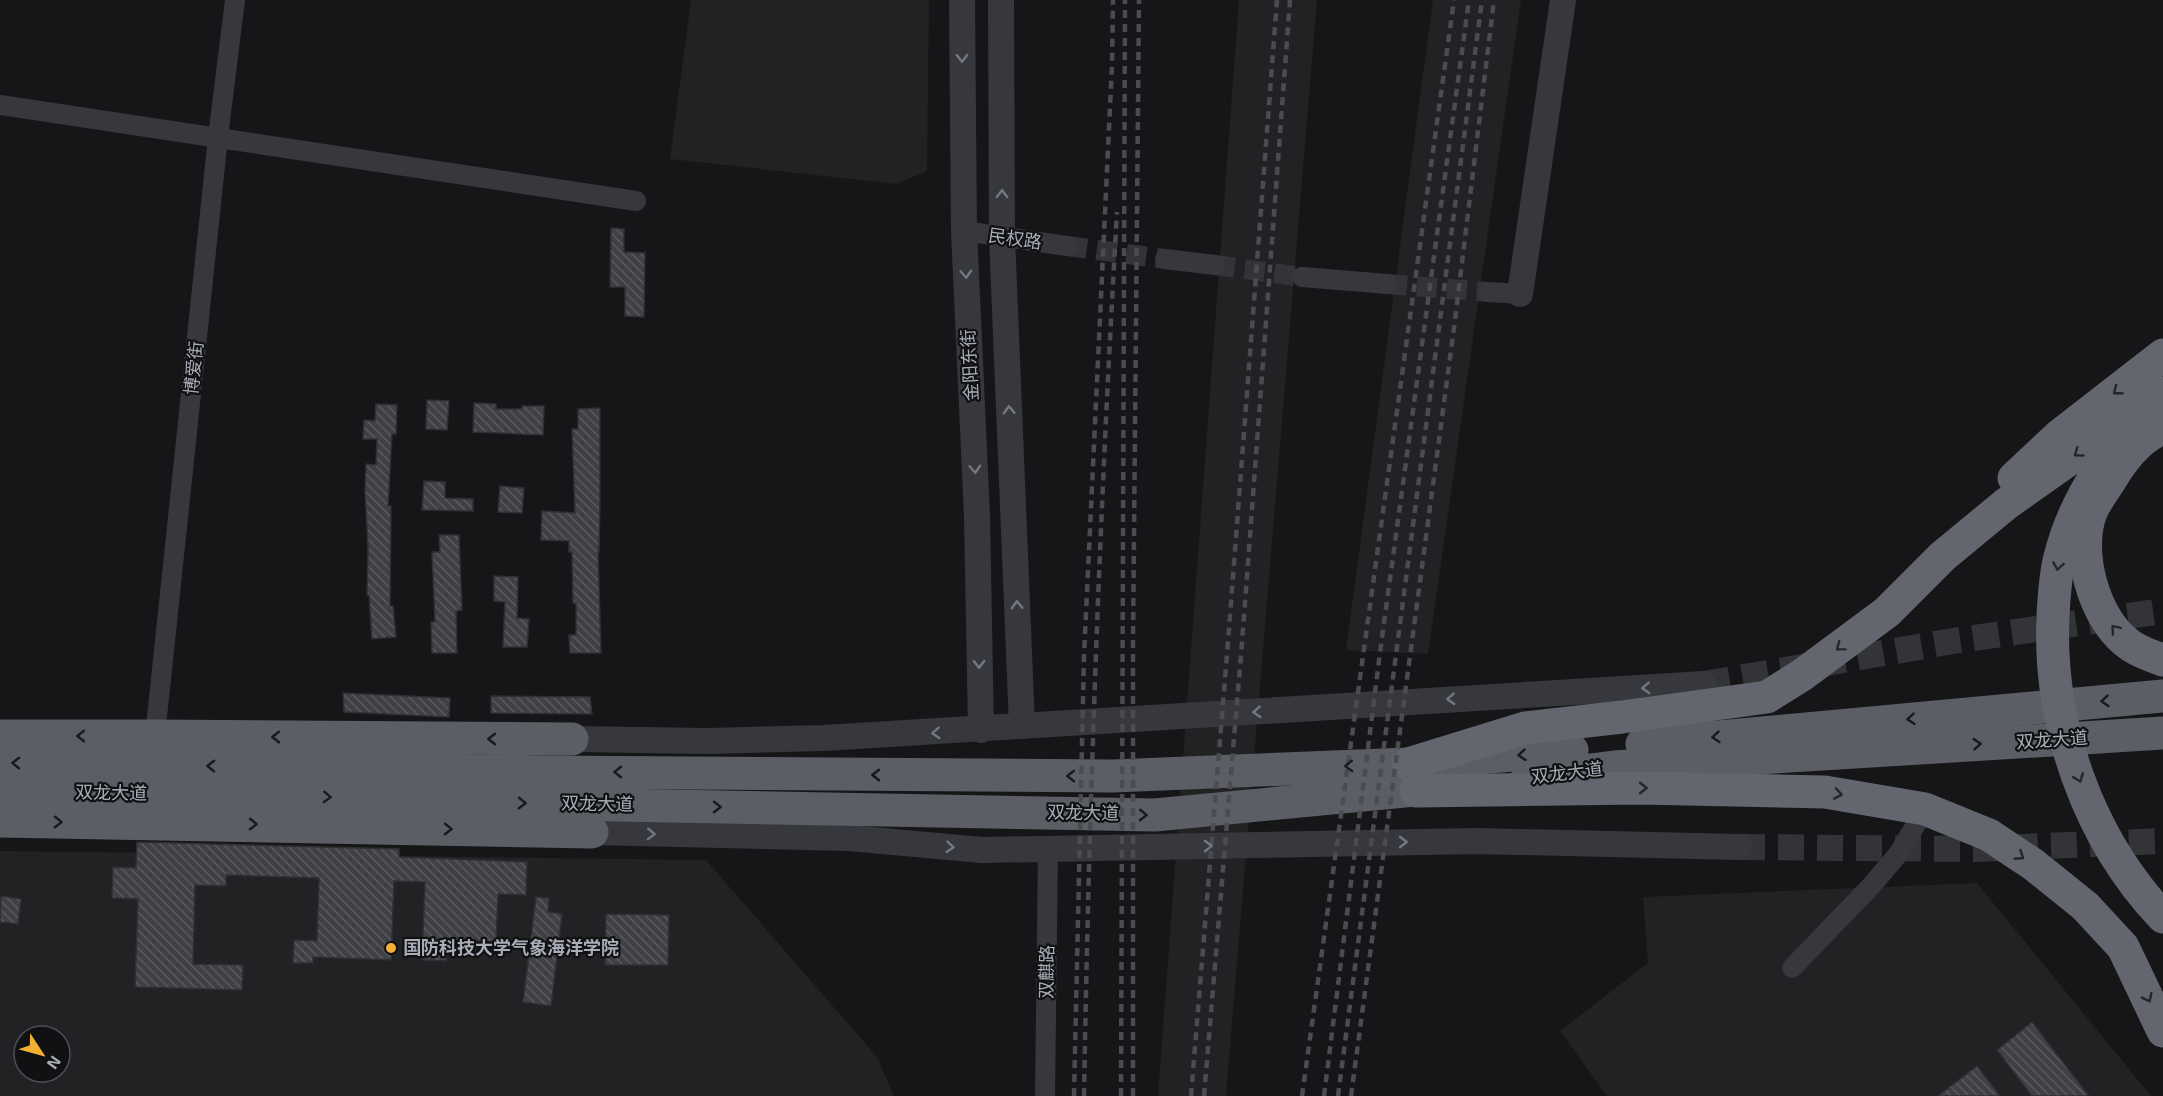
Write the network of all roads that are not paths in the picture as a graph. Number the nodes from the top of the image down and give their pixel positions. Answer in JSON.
{"nodes":[{"id":1,"x":235,"y":0,"type":"edge"},
{"id":2,"x":962,"y":0,"type":"edge"},
{"id":3,"x":1001,"y":0,"type":"edge"},
{"id":4,"x":1563,"y":0,"type":"edge"},
{"id":5,"x":0,"y":105,"type":"edge"},
{"id":6,"x":218,"y":137,"type":"junction"},
{"id":7,"x":636,"y":201,"type":"dead end"},
{"id":8,"x":964,"y":231,"type":"junction"},
{"id":9,"x":1002,"y":237,"type":"junction"},
{"id":10,"x":1067,"y":246,"type":"tunnel mouth"},
{"id":11,"x":1166,"y":259,"type":"tunnel mouth"},
{"id":12,"x":1215,"y":266,"type":"tunnel mouth"},
{"id":13,"x":1302,"y":277,"type":"tunnel mouth"},
{"id":14,"x":1387,"y":284,"type":"tunnel mouth"},
{"id":15,"x":1488,"y":292,"type":"tunnel mouth"},
{"id":16,"x":1520,"y":294,"type":"joint"},
{"id":17,"x":2163,"y":355,"type":"edge"},
{"id":18,"x":2163,"y":393,"type":"edge"},
{"id":19,"x":2163,"y":400,"type":"edge"},
{"id":20,"x":2163,"y":428,"type":"edge"},
{"id":21,"x":1924,"y":575,"type":"junction"},
{"id":22,"x":2163,"y":660,"type":"edge"},
{"id":23,"x":1704,"y":684,"type":"tunnel mouth"},
{"id":24,"x":2163,"y":696,"type":"edge"},
{"id":25,"x":1022,"y":726,"type":"junction"},
{"id":26,"x":981,"y":730,"type":"junction"},
{"id":27,"x":2163,"y":733,"type":"edge"},
{"id":28,"x":0,"y":736,"type":"edge"},
{"id":29,"x":155,"y":736,"type":"junction"},
{"id":30,"x":572,"y":739,"type":"joint"},
{"id":31,"x":0,"y":763,"type":"edge"},
{"id":32,"x":1412,"y":777,"type":"junction"},
{"id":33,"x":269,"y":781,"type":"junction"},
{"id":34,"x":0,"y":792,"type":"edge"},
{"id":35,"x":1925,"y":809,"type":"junction"},
{"id":36,"x":1079,"y":813,"type":"junction"},
{"id":37,"x":0,"y":821,"type":"edge"},
{"id":38,"x":592,"y":832,"type":"joint"},
{"id":39,"x":849,"y":838,"type":"junction"},
{"id":40,"x":1739,"y":847,"type":"tunnel mouth"},
{"id":41,"x":1048,"y":849,"type":"junction"},
{"id":42,"x":2163,"y":917,"type":"edge"},
{"id":43,"x":1792,"y":968,"type":"dead end"},
{"id":44,"x":2163,"y":1031,"type":"edge"},
{"id":45,"x":1045,"y":1096,"type":"edge"}],
"edges":[{"from":1,"to":6,"type":"street","name":"博爱街"},
{"from":2,"to":8,"type":"street","name":"金阳东街","one_way":true},
{"from":9,"to":3,"type":"street","name":"金阳东街","one_way":true},
{"from":4,"to":16,"type":"street"},
{"from":5,"to":6,"type":"street"},
{"from":6,"to":7,"type":"street"},
{"from":6,"to":29,"type":"street","name":"博爱街"},
{"from":8,"to":9,"type":"street","name":"民权路"},
{"from":8,"to":26,"type":"street","name":"金阳东街","one_way":true},
{"from":9,"to":10,"type":"street","name":"民权路"},
{"from":25,"to":9,"type":"street","name":"金阳东街","one_way":true},
{"from":11,"to":12,"type":"street"},
{"from":13,"to":14,"type":"street"},
{"from":15,"to":16,"type":"street"},
{"from":17,"to":21,"type":"highway","one_way":true},
{"from":18,"to":42,"type":"highway","one_way":true,"bridge":true},
{"from":19,"to":21,"type":"highway","one_way":true,"bridge":true},
{"from":22,"to":20,"type":"highway","one_way":true},
{"from":21,"to":32,"type":"highway","one_way":true},
{"from":23,"to":25,"type":"street","one_way":true},
{"from":24,"to":32,"type":"highway","name":"双龙大道","one_way":true},
{"from":25,"to":26,"type":"street"},
{"from":26,"to":30,"type":"street","one_way":true},
{"from":32,"to":27,"type":"highway","name":"双龙大道","one_way":true},
{"from":29,"to":28,"type":"highway","one_way":true},
{"from":30,"to":29,"type":"highway","one_way":true},
{"from":33,"to":31,"type":"highway","name":"双龙大道","one_way":true},
{"from":32,"to":33,"type":"highway","name":"双龙大道","one_way":true},
{"from":32,"to":35,"type":"highway","one_way":true},
{"from":36,"to":32,"type":"highway","name":"双龙大道","one_way":true},
{"from":33,"to":34,"type":"highway","name":"双龙大道"},
{"from":33,"to":36,"type":"highway","name":"双龙大道","one_way":true},
{"from":35,"to":43,"type":"street"},
{"from":35,"to":44,"type":"highway","one_way":true},
{"from":36,"to":39,"type":"street"},
{"from":37,"to":38,"type":"highway","name":"双龙大道","one_way":true},
{"from":38,"to":39,"type":"street","one_way":true},
{"from":39,"to":41,"type":"street","one_way":true},
{"from":41,"to":40,"type":"street","one_way":true},
{"from":41,"to":45,"type":"street","name":"双麒路"}]}
